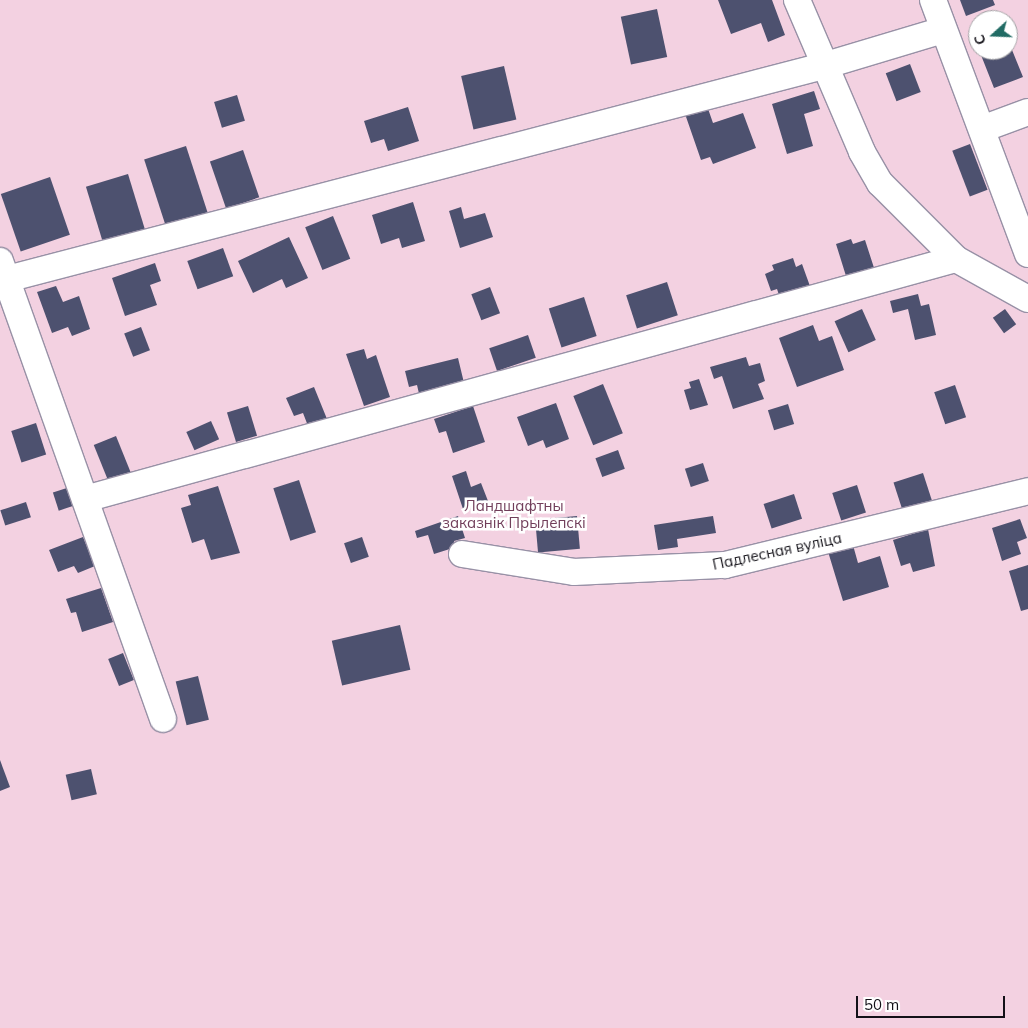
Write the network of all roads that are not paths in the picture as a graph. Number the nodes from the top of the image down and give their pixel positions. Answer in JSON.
{"nodes":[{"id":1,"x":797,"y":0,"type":"edge"},
{"id":2,"x":933,"y":0,"type":"edge"},
{"id":3,"x":943,"y":30,"type":"junction"},
{"id":4,"x":823,"y":66,"type":"junction"},
{"id":5,"x":1028,"y":112,"type":"edge"},
{"id":6,"x":982,"y":129,"type":"junction"},
{"id":7,"x":1028,"y":254,"type":"edge"},
{"id":8,"x":956,"y":259,"type":"junction"},
{"id":9,"x":3,"y":270,"type":"edge"},
{"id":10,"x":1028,"y":299,"type":"edge"},
{"id":11,"x":1028,"y":491,"type":"edge"},
{"id":12,"x":85,"y":499,"type":"junction"},
{"id":13,"x":462,"y":554,"type":"dead end"},
{"id":14,"x":163,"y":719,"type":"dead end"}],
"edges":[{"from":1,"to":4,"type":"street"},
{"from":2,"to":3,"type":"street"},
{"from":3,"to":4,"type":"street"},
{"from":3,"to":6,"type":"street"},
{"from":4,"to":8,"type":"street"},
{"from":4,"to":9,"type":"street"},
{"from":5,"to":6,"type":"street"},
{"from":6,"to":7,"type":"street"},
{"from":8,"to":10,"type":"street"},
{"from":8,"to":12,"type":"street"},
{"from":9,"to":12,"type":"street"},
{"from":11,"to":13,"type":"street","name":"Падлесная вуліца"},
{"from":12,"to":14,"type":"street"}]}
